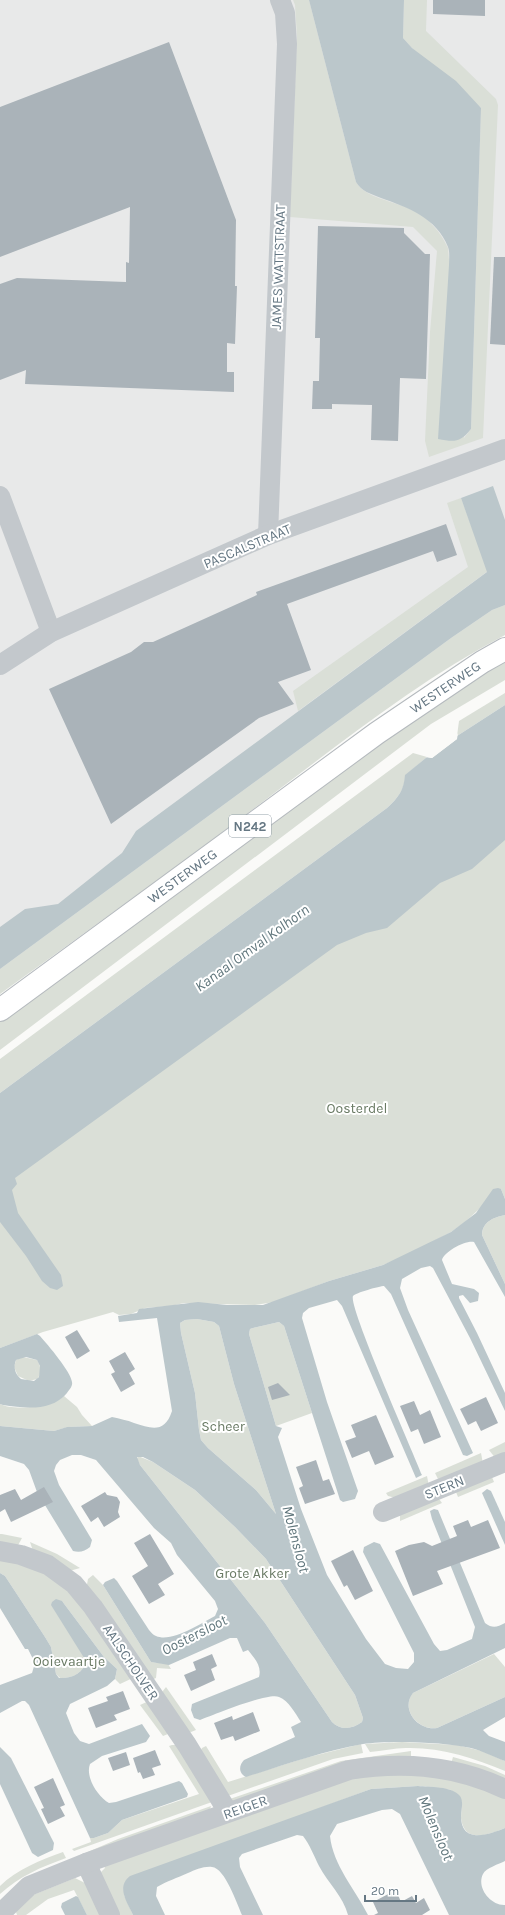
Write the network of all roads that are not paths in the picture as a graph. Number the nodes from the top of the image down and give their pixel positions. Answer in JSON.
{"nodes":[{"id":1,"x":280,"y":0,"type":"edge"},
{"id":2,"x":505,"y":449,"type":"edge"},
{"id":3,"x":0,"y":496,"type":"edge"},
{"id":4,"x":268,"y":535,"type":"junction"},
{"id":5,"x":51,"y":632,"type":"junction"},
{"id":6,"x":505,"y":649,"type":"edge"},
{"id":7,"x":0,"y":665,"type":"edge"},
{"id":8,"x":0,"y":1010,"type":"edge"},
{"id":9,"x":505,"y":1462,"type":"edge"},
{"id":10,"x":383,"y":1512,"type":"dead end"},
{"id":11,"x":0,"y":1551,"type":"edge"},
{"id":12,"x":505,"y":1789,"type":"edge"},
{"id":13,"x":228,"y":1812,"type":"junction"},
{"id":14,"x":86,"y":1863,"type":"junction"},
{"id":15,"x":0,"y":1914,"type":"edge"},
{"id":16,"x":110,"y":1915,"type":"edge"}],
"edges":[{"from":1,"to":4,"type":"street","name":"JAMES WATTSTRAAT"},
{"from":2,"to":4,"type":"street","name":"PASCALSTRAAT"},
{"from":3,"to":5,"type":"street"},
{"from":4,"to":5,"type":"street","name":"PASCALSTRAAT"},
{"from":5,"to":7,"type":"street","name":"PASCALSTRAAT"},
{"from":6,"to":8,"type":"main road","name":"WESTERWEG","number":"N242"},
{"from":9,"to":10,"type":"street","name":"STERN"},
{"from":11,"to":13,"type":"street","name":"AALSCHOLVER"},
{"from":12,"to":13,"type":"street","name":"REIGER"},
{"from":13,"to":14,"type":"street","name":"REIGER"},
{"from":14,"to":15,"type":"street","name":"REIGER"},
{"from":14,"to":16,"type":"street"}]}
